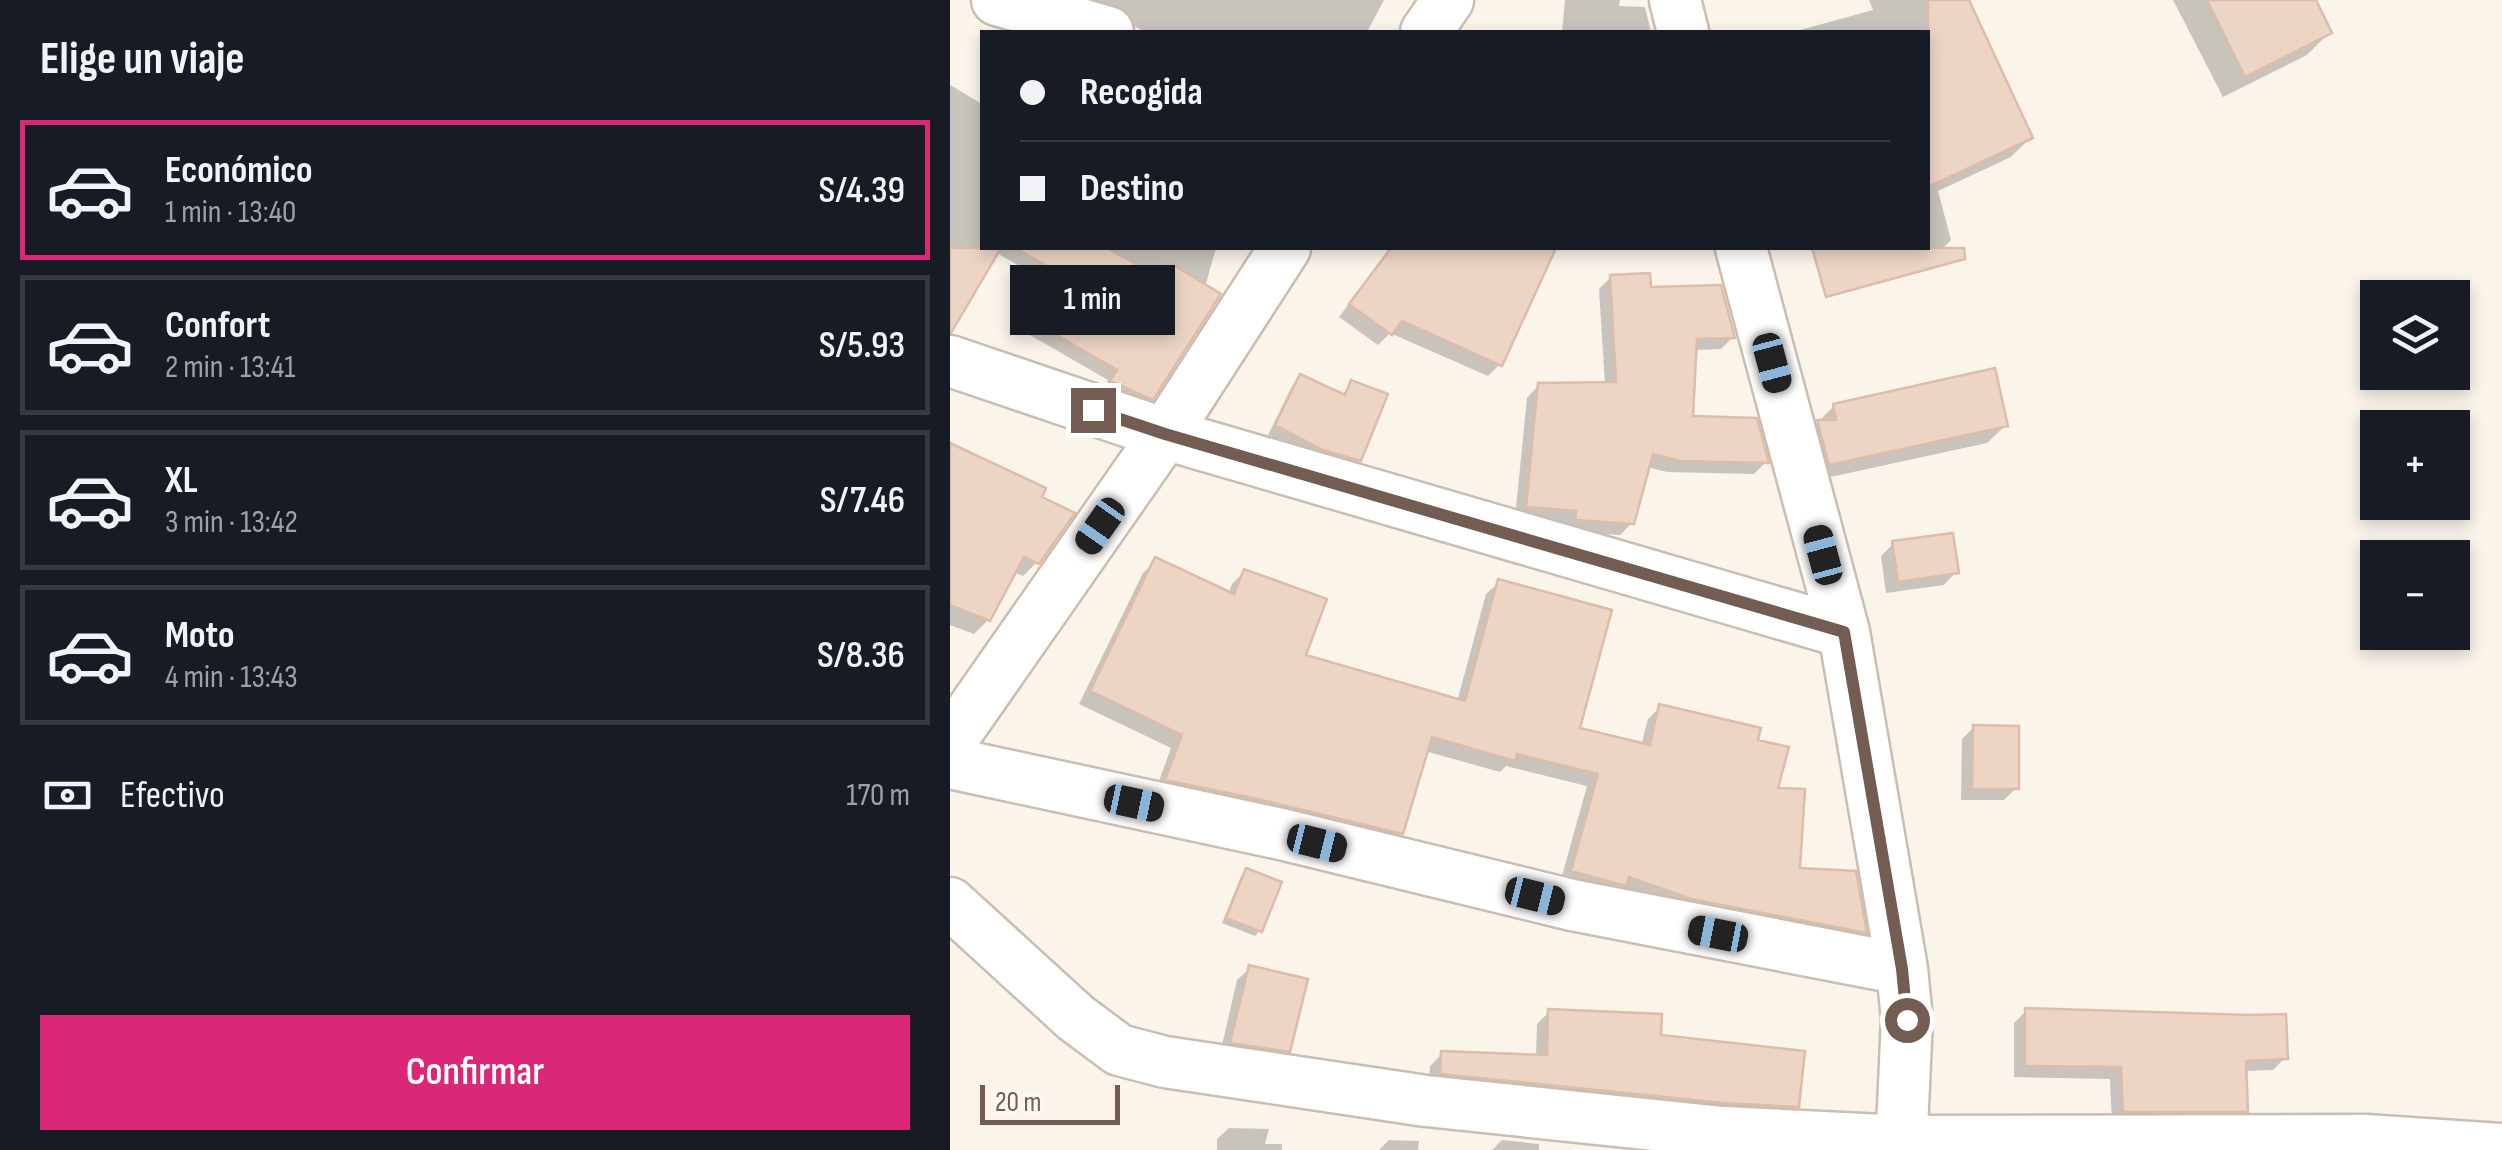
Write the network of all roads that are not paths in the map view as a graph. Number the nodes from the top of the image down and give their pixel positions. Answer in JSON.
{"nodes":[{"id":1,"x":997,"y":0,"type":"edge"},
{"id":2,"x":1448,"y":0,"type":"edge"},
{"id":3,"x":1674,"y":0,"type":"edge"},
{"id":4,"x":1101,"y":30,"type":"edge"},
{"id":5,"x":1427,"y":30,"type":"edge"},
{"id":6,"x":1682,"y":30,"type":"edge"},
{"id":7,"x":1284,"y":250,"type":"edge"},
{"id":8,"x":1742,"y":250,"type":"edge"},
{"id":9,"x":950,"y":362,"type":"edge"},
{"id":10,"x":1165,"y":434,"type":"junction"},
{"id":11,"x":1844,"y":632,"type":"junction"},
{"id":12,"x":950,"y":742,"type":"edge"},
{"id":13,"x":950,"y":763,"type":"edge"},
{"id":14,"x":950,"y":903,"type":"edge"},
{"id":15,"x":1902,"y":969,"type":"junction"},
{"id":16,"x":1902,"y":1145,"type":"edge"},
{"id":17,"x":2057,"y":1145,"type":"edge"},
{"id":18,"x":2502,"y":1149,"type":"edge"}],
"edges":[{"from":1,"to":4,"type":"street"},
{"from":2,"to":5,"type":"street"},
{"from":3,"to":6,"type":"street"},
{"from":7,"to":10,"type":"street"},
{"from":8,"to":11,"type":"street"},
{"from":9,"to":10,"type":"street"},
{"from":10,"to":11,"type":"street"},
{"from":10,"to":12,"type":"street"},
{"from":11,"to":15,"type":"street"},
{"from":13,"to":15,"type":"street"},
{"from":14,"to":16,"type":"street"},
{"from":15,"to":16,"type":"street"},
{"from":16,"to":17,"type":"street"},
{"from":17,"to":18,"type":"street"}]}
